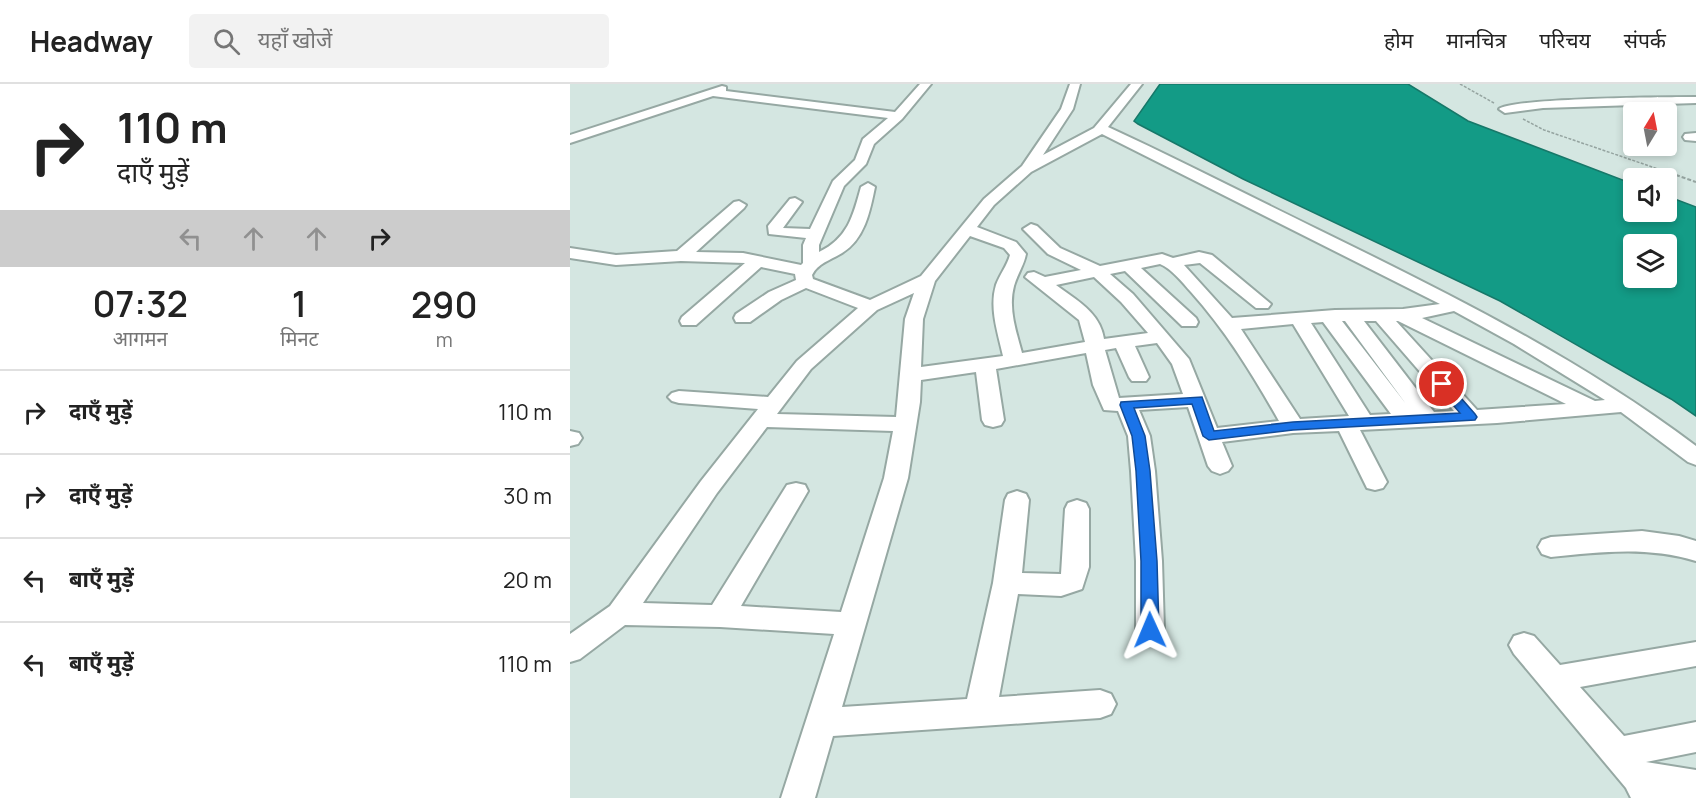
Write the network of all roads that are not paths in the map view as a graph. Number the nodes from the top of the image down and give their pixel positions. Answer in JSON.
{"nodes":[{"id":1,"x":725,"y":84,"type":"edge"},
{"id":2,"x":741,"y":84,"type":"edge"},
{"id":3,"x":926,"y":84,"type":"edge"},
{"id":4,"x":1075,"y":84,"type":"edge"},
{"id":5,"x":1137,"y":84,"type":"edge"},
{"id":6,"x":709,"y":93,"type":"junction"},
{"id":7,"x":1696,"y":100,"type":"edge"},
{"id":8,"x":813,"y":106,"type":"junction"},
{"id":9,"x":652,"y":108,"type":"junction"},
{"id":10,"x":1505,"y":109,"type":"road end"},
{"id":11,"x":898,"y":116,"type":"junction"},
{"id":12,"x":797,"y":117,"type":"dead end"},
{"id":13,"x":1104,"y":124,"type":"junction"},
{"id":14,"x":863,"y":125,"type":"dead end"},
{"id":15,"x":885,"y":127,"type":"junction"},
{"id":16,"x":571,"y":137,"type":"edge"},
{"id":17,"x":1026,"y":169,"type":"junction"},
{"id":18,"x":868,"y":187,"type":"dead end"},
{"id":19,"x":795,"y":202,"type":"dead end"},
{"id":20,"x":739,"y":205,"type":"dead end"},
{"id":21,"x":967,"y":229,"type":"junction"},
{"id":22,"x":1031,"y":229,"type":"dead end"},
{"id":23,"x":815,"y":234,"type":"junction"},
{"id":24,"x":1341,"y":242,"type":"junction"},
{"id":25,"x":570,"y":253,"type":"edge"},
{"id":26,"x":681,"y":256,"type":"junction"},
{"id":27,"x":758,"y":261,"type":"junction"},
{"id":28,"x":1172,"y":263,"type":"junction"},
{"id":29,"x":1016,"y":264,"type":"junction"},
{"id":30,"x":1128,"y":266,"type":"junction"},
{"id":31,"x":1097,"y":271,"type":"junction"},
{"id":32,"x":807,"y":272,"type":"junction"},
{"id":33,"x":927,"y":280,"type":"junction"},
{"id":34,"x":1042,"y":283,"type":"junction"},
{"id":35,"x":1262,"y":304,"type":"dead end"},
{"id":36,"x":1456,"y":305,"type":"junction"},
{"id":37,"x":871,"y":306,"type":"junction"},
{"id":38,"x":1350,"y":315,"type":"junction"},
{"id":39,"x":1329,"y":317,"type":"junction"},
{"id":40,"x":1383,"y":317,"type":"junction"},
{"id":41,"x":1405,"y":317,"type":"junction"},
{"id":42,"x":742,"y":318,"type":"dead end"},
{"id":43,"x":1299,"y":320,"type":"junction"},
{"id":44,"x":689,"y":321,"type":"dead end"},
{"id":45,"x":1189,"y":322,"type":"dead end"},
{"id":46,"x":1230,"y":324,"type":"junction"},
{"id":47,"x":1162,"y":337,"type":"junction"},
{"id":48,"x":1123,"y":341,"type":"junction"},
{"id":49,"x":1095,"y":347,"type":"junction"},
{"id":50,"x":1014,"y":360,"type":"junction"},
{"id":51,"x":985,"y":364,"type":"junction"},
{"id":52,"x":910,"y":375,"type":"junction"},
{"id":53,"x":1139,"y":377,"type":"dead end"},
{"id":54,"x":679,"y":398,"type":"dead end"},
{"id":55,"x":1197,"y":400,"type":"junction"},
{"id":56,"x":1126,"y":405,"type":"junction"},
{"id":57,"x":1627,"y":405,"type":"junction"},
{"id":58,"x":1592,"y":408,"type":"junction"},
{"id":59,"x":767,"y":412,"type":"junction"},
{"id":60,"x":1471,"y":417,"type":"junction"},
{"id":61,"x":1406,"y":419,"type":"junction"},
{"id":62,"x":1428,"y":419,"type":"junction"},
{"id":63,"x":993,"y":420,"type":"dead end"},
{"id":64,"x":1355,"y":422,"type":"junction"},
{"id":65,"x":904,"y":424,"type":"junction"},
{"id":66,"x":1293,"y":426,"type":"junction"},
{"id":67,"x":1209,"y":436,"type":"junction"},
{"id":68,"x":1696,"y":440,"type":"edge"},
{"id":69,"x":1696,"y":457,"type":"edge"},
{"id":70,"x":1220,"y":466,"type":"dead end"},
{"id":71,"x":1375,"y":482,"type":"dead end"},
{"id":72,"x":796,"y":491,"type":"dead end"},
{"id":73,"x":1017,"y":500,"type":"dead end"},
{"id":74,"x":1077,"y":509,"type":"dead end"},
{"id":75,"x":1551,"y":547,"type":"dead end"},
{"id":76,"x":1696,"y":551,"type":"edge"},
{"id":77,"x":1007,"y":583,"type":"junction"},
{"id":78,"x":620,"y":614,"type":"junction"},
{"id":79,"x":720,"y":616,"type":"junction"},
{"id":80,"x":851,"y":624,"type":"junction"},
{"id":81,"x":1150,"y":630,"type":"dead end"},
{"id":82,"x":1524,"y":645,"type":"dead end"},
{"id":83,"x":570,"y":650,"type":"edge"},
{"id":84,"x":1696,"y":654,"type":"edge"},
{"id":85,"x":1552,"y":679,"type":"junction"},
{"id":86,"x":1100,"y":704,"type":"dead end"},
{"id":87,"x":980,"y":712,"type":"junction"},
{"id":88,"x":822,"y":722,"type":"junction"},
{"id":89,"x":1696,"y":737,"type":"edge"},
{"id":90,"x":1616,"y":753,"type":"junction"},
{"id":91,"x":1696,"y":786,"type":"edge"},
{"id":92,"x":1643,"y":787,"type":"edge"},
{"id":93,"x":798,"y":798,"type":"edge"}],
"edges":[{"from":1,"to":9,"type":"street"},
{"from":2,"to":6,"type":"street"},
{"from":3,"to":11,"type":"street"},
{"from":4,"to":17,"type":"street"},
{"from":5,"to":13,"type":"street"},
{"from":6,"to":8,"type":"street"},
{"from":6,"to":9,"type":"street"},
{"from":7,"to":10,"type":"street"},
{"from":8,"to":11,"type":"street"},
{"from":8,"to":12,"type":"street"},
{"from":9,"to":16,"type":"street"},
{"from":11,"to":15,"type":"street"},
{"from":13,"to":17,"type":"street"},
{"from":13,"to":24,"type":"street"},
{"from":14,"to":15,"type":"street"},
{"from":15,"to":23,"type":"street"},
{"from":17,"to":21,"type":"street"},
{"from":18,"to":32,"type":"street"},
{"from":19,"to":23,"type":"street"},
{"from":20,"to":26,"type":"street"},
{"from":21,"to":29,"type":"street"},
{"from":21,"to":33,"type":"street"},
{"from":22,"to":31,"type":"street"},
{"from":23,"to":32,"type":"street"},
{"from":24,"to":36,"type":"street"},
{"from":24,"to":68,"type":"street"},
{"from":25,"to":26,"type":"street"},
{"from":26,"to":27,"type":"street"},
{"from":27,"to":32,"type":"street"},
{"from":27,"to":44,"type":"street"},
{"from":28,"to":30,"type":"street"},
{"from":28,"to":35,"type":"street"},
{"from":28,"to":46,"type":"street"},
{"from":29,"to":34,"type":"street"},
{"from":29,"to":50,"type":"street"},
{"from":30,"to":31,"type":"street"},
{"from":30,"to":45,"type":"street"},
{"from":31,"to":34,"type":"street"},
{"from":31,"to":47,"type":"street"},
{"from":32,"to":37,"type":"street"},
{"from":32,"to":42,"type":"street"},
{"from":33,"to":37,"type":"street"},
{"from":33,"to":52,"type":"street"},
{"from":34,"to":49,"type":"street"},
{"from":36,"to":41,"type":"street"},
{"from":36,"to":57,"type":"street"},
{"from":37,"to":59,"type":"street"},
{"from":38,"to":39,"type":"street"},
{"from":38,"to":40,"type":"street"},
{"from":38,"to":62,"type":"street"},
{"from":39,"to":43,"type":"street"},
{"from":39,"to":61,"type":"street"},
{"from":40,"to":41,"type":"street"},
{"from":40,"to":60,"type":"street"},
{"from":41,"to":58,"type":"street"},
{"from":43,"to":46,"type":"street"},
{"from":43,"to":64,"type":"street"},
{"from":46,"to":66,"type":"street"},
{"from":47,"to":48,"type":"street"},
{"from":47,"to":55,"type":"street"},
{"from":48,"to":49,"type":"street"},
{"from":48,"to":53,"type":"street"},
{"from":49,"to":50,"type":"street"},
{"from":49,"to":56,"type":"street"},
{"from":50,"to":51,"type":"street"},
{"from":51,"to":52,"type":"street"},
{"from":51,"to":63,"type":"street"},
{"from":52,"to":65,"type":"street"},
{"from":54,"to":59,"type":"street"},
{"from":55,"to":56,"type":"street"},
{"from":55,"to":67,"type":"street"},
{"from":56,"to":81,"type":"street"},
{"from":57,"to":58,"type":"street"},
{"from":57,"to":69,"type":"street"},
{"from":58,"to":60,"type":"street"},
{"from":59,"to":65,"type":"street"},
{"from":59,"to":78,"type":"street"},
{"from":60,"to":62,"type":"street"},
{"from":61,"to":62,"type":"street"},
{"from":61,"to":64,"type":"street"},
{"from":64,"to":66,"type":"street"},
{"from":64,"to":71,"type":"street"},
{"from":65,"to":80,"type":"street"},
{"from":66,"to":67,"type":"street"},
{"from":67,"to":70,"type":"street"},
{"from":72,"to":79,"type":"street"},
{"from":73,"to":77,"type":"street"},
{"from":74,"to":77,"type":"street"},
{"from":75,"to":76,"type":"street"},
{"from":77,"to":87,"type":"street"},
{"from":78,"to":79,"type":"street"},
{"from":78,"to":83,"type":"street"},
{"from":79,"to":80,"type":"street"},
{"from":80,"to":88,"type":"street"},
{"from":82,"to":85,"type":"street"},
{"from":84,"to":85,"type":"street"},
{"from":85,"to":90,"type":"street"},
{"from":86,"to":87,"type":"street"},
{"from":87,"to":88,"type":"street"},
{"from":88,"to":93,"type":"street"},
{"from":89,"to":90,"type":"street"},
{"from":90,"to":92,"type":"street"},
{"from":91,"to":92,"type":"street"}]}
